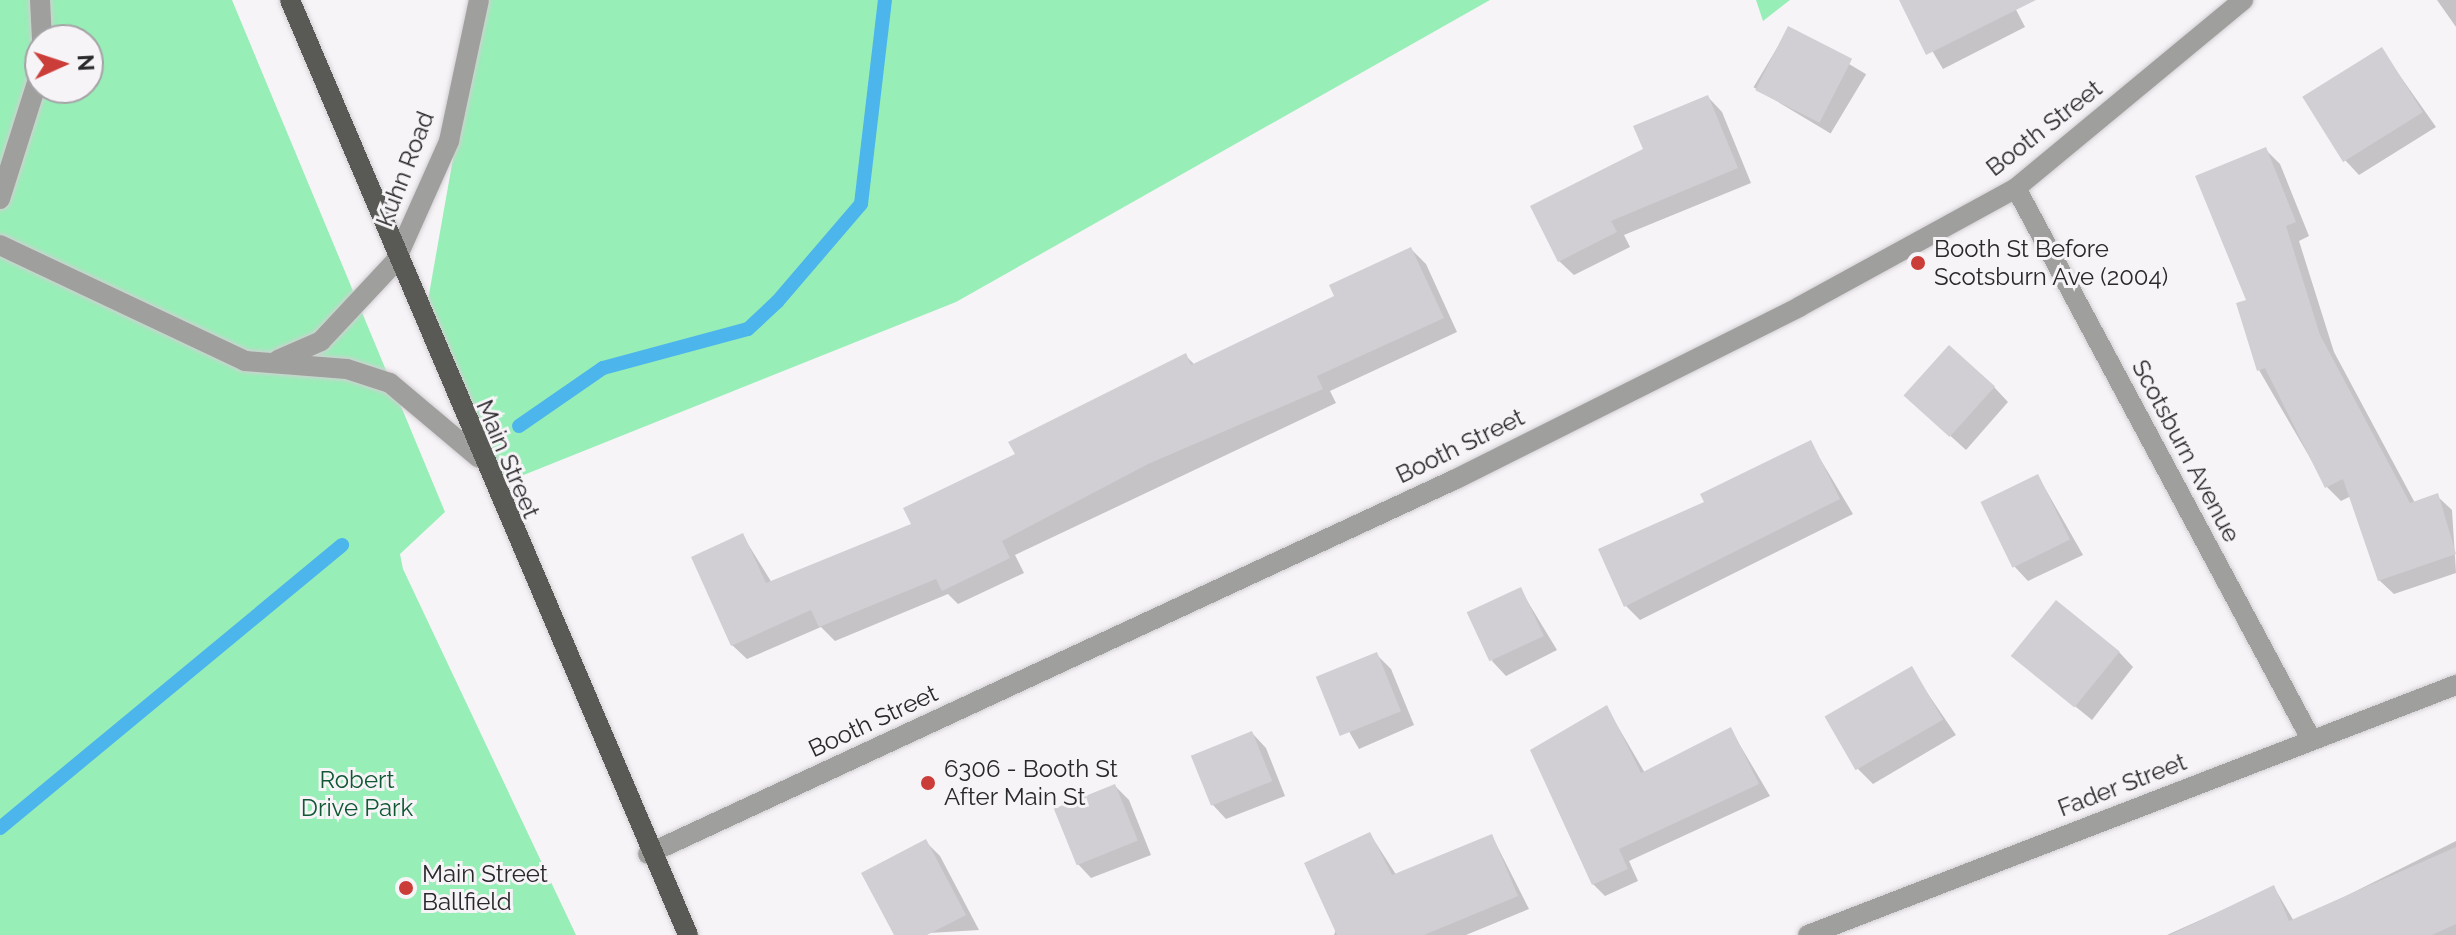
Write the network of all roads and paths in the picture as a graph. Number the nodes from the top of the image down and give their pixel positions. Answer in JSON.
{"nodes":[{"id":1,"x":40,"y":0,"type":"edge"},
{"id":2,"x":290,"y":0,"type":"edge"},
{"id":3,"x":479,"y":0,"type":"edge"},
{"id":4,"x":2243,"y":0,"type":"edge"},
{"id":5,"x":41,"y":24,"type":"edge"},
{"id":6,"x":30,"y":104,"type":"edge"},
{"id":7,"x":2016,"y":188,"type":"junction"},
{"id":8,"x":0,"y":199,"type":"edge"},
{"id":9,"x":0,"y":245,"type":"edge"},
{"id":10,"x":395,"y":262,"type":"junction"},
{"id":11,"x":274,"y":362,"type":"junction"},
{"id":12,"x":479,"y":458,"type":"junction"},
{"id":13,"x":2456,"y":685,"type":"edge"},
{"id":14,"x":2311,"y":739,"type":"junction"},
{"id":15,"x":648,"y":854,"type":"junction"},
{"id":16,"x":688,"y":935,"type":"edge"},
{"id":17,"x":1808,"y":935,"type":"edge"}],
"edges":[{"from":1,"to":5,"type":"street"},
{"from":2,"to":10,"type":"main road","name":"Main Street"},
{"from":3,"to":10,"type":"street","name":"Kuhn Road"},
{"from":4,"to":7,"type":"street","name":"Booth Street"},
{"from":6,"to":8,"type":"street"},
{"from":7,"to":14,"type":"street","name":"Scotsburn Avenue"},
{"from":7,"to":15,"type":"street","name":"Booth Street"},
{"from":9,"to":11,"type":"street"},
{"from":10,"to":11,"type":"street","name":"Kuhn Road"},
{"from":10,"to":12,"type":"main road","name":"Main Street"},
{"from":11,"to":12,"type":"street"},
{"from":12,"to":15,"type":"main road","name":"Main Street"},
{"from":13,"to":14,"type":"street","name":"Fader Street"},
{"from":14,"to":17,"type":"street","name":"Fader Street"},
{"from":15,"to":16,"type":"main road","name":"Main Street"}]}
